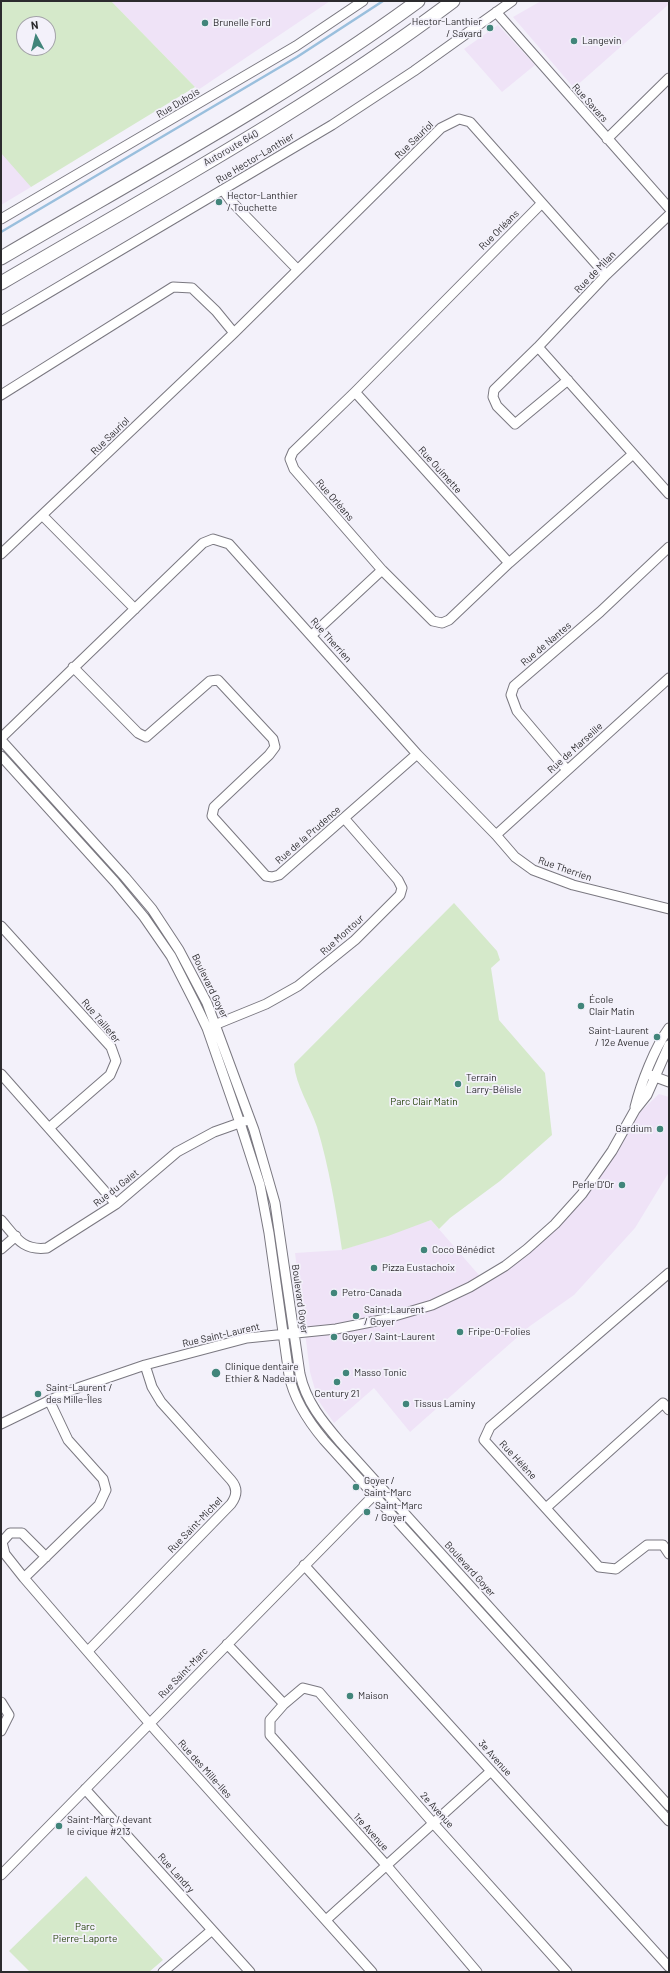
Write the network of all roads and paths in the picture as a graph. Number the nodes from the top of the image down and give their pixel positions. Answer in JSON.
{"nodes":[{"id":1,"x":363,"y":1,"type":"edge"},
{"id":2,"x":407,"y":1,"type":"edge"},
{"id":3,"x":418,"y":1,"type":"edge"},
{"id":4,"x":454,"y":1,"type":"edge"},
{"id":5,"x":460,"y":1,"type":"edge"},
{"id":6,"x":512,"y":1,"type":"edge"},
{"id":7,"x":496,"y":12,"type":"junction"},
{"id":8,"x":408,"y":35,"type":"junction"},
{"id":9,"x":365,"y":39,"type":"junction"},
{"id":10,"x":669,"y":78,"type":"edge"},
{"id":11,"x":607,"y":138,"type":"junction"},
{"id":12,"x":223,"y":190,"type":"junction"},
{"id":13,"x":542,"y":203,"type":"junction"},
{"id":14,"x":669,"y":208,"type":"edge"},
{"id":15,"x":669,"y":214,"type":"edge"},
{"id":16,"x":1,"y":219,"type":"edge"},
{"id":17,"x":1,"y":258,"type":"edge"},
{"id":18,"x":297,"y":269,"type":"junction"},
{"id":19,"x":606,"y":275,"type":"junction"},
{"id":20,"x":1,"y":283,"type":"edge"},
{"id":21,"x":1,"y":321,"type":"edge"},
{"id":22,"x":234,"y":333,"type":"junction"},
{"id":23,"x":538,"y":347,"type":"junction"},
{"id":24,"x":568,"y":380,"type":"junction"},
{"id":25,"x":355,"y":392,"type":"junction"},
{"id":26,"x":1,"y":395,"type":"edge"},
{"id":27,"x":634,"y":454,"type":"junction"},
{"id":28,"x":669,"y":494,"type":"edge"},
{"id":29,"x":43,"y":516,"type":"junction"},
{"id":30,"x":669,"y":547,"type":"edge"},
{"id":31,"x":1,"y":554,"type":"edge"},
{"id":32,"x":509,"y":563,"type":"junction"},
{"id":33,"x":382,"y":570,"type":"junction"},
{"id":34,"x":134,"y":609,"type":"junction"},
{"id":35,"x":312,"y":635,"type":"junction"},
{"id":36,"x":74,"y":667,"type":"junction"},
{"id":37,"x":669,"y":678,"type":"edge"},
{"id":38,"x":1,"y":739,"type":"edge"},
{"id":39,"x":417,"y":754,"type":"junction"},
{"id":40,"x":1,"y":756,"type":"edge"},
{"id":41,"x":567,"y":770,"type":"junction"},
{"id":42,"x":344,"y":818,"type":"junction"},
{"id":43,"x":496,"y":836,"type":"junction"},
{"id":44,"x":669,"y":909,"type":"edge"},
{"id":45,"x":1,"y":926,"type":"edge"},
{"id":46,"x":217,"y":1024,"type":"junction"},
{"id":47,"x":207,"y":1028,"type":"junction"},
{"id":48,"x":669,"y":1028,"type":"edge"},
{"id":49,"x":669,"y":1045,"type":"edge"},
{"id":50,"x":662,"y":1060,"type":"edge"},
{"id":51,"x":1,"y":1074,"type":"edge"},
{"id":52,"x":651,"y":1075,"type":"junction"},
{"id":53,"x":669,"y":1082,"type":"edge"},
{"id":54,"x":250,"y":1120,"type":"junction"},
{"id":55,"x":240,"y":1123,"type":"junction"},
{"id":56,"x":49,"y":1128,"type":"junction"},
{"id":57,"x":116,"y":1204,"type":"junction"},
{"id":58,"x":1,"y":1220,"type":"edge"},
{"id":59,"x":16,"y":1236,"type":"junction"},
{"id":60,"x":1,"y":1249,"type":"edge"},
{"id":61,"x":669,"y":1274,"type":"edge"},
{"id":62,"x":294,"y":1333,"type":"junction"},
{"id":63,"x":283,"y":1334,"type":"junction"},
{"id":64,"x":145,"y":1365,"type":"junction"},
{"id":65,"x":49,"y":1400,"type":"junction"},
{"id":66,"x":669,"y":1410,"type":"edge"},
{"id":67,"x":1,"y":1424,"type":"edge"},
{"id":68,"x":381,"y":1488,"type":"junction"},
{"id":69,"x":374,"y":1495,"type":"junction"},
{"id":70,"x":547,"y":1507,"type":"junction"},
{"id":71,"x":669,"y":1554,"type":"edge"},
{"id":72,"x":46,"y":1557,"type":"junction"},
{"id":73,"x":304,"y":1565,"type":"junction"},
{"id":74,"x":24,"y":1578,"type":"junction"},
{"id":75,"x":227,"y":1644,"type":"junction"},
{"id":76,"x":88,"y":1651,"type":"junction"},
{"id":77,"x":1,"y":1702,"type":"edge"},
{"id":78,"x":284,"y":1704,"type":"junction"},
{"id":79,"x":150,"y":1723,"type":"junction"},
{"id":80,"x":1,"y":1731,"type":"edge"},
{"id":81,"x":491,"y":1771,"type":"junction"},
{"id":82,"x":86,"y":1789,"type":"junction"},
{"id":83,"x":669,"y":1806,"type":"edge"},
{"id":84,"x":668,"y":1819,"type":"edge"},
{"id":85,"x":433,"y":1823,"type":"junction"},
{"id":86,"x":387,"y":1866,"type":"junction"},
{"id":87,"x":2,"y":1872,"type":"edge"},
{"id":88,"x":326,"y":1920,"type":"junction"},
{"id":89,"x":212,"y":1930,"type":"junction"},
{"id":90,"x":669,"y":1968,"type":"edge"},
{"id":91,"x":163,"y":1972,"type":"edge"},
{"id":92,"x":250,"y":1972,"type":"edge"},
{"id":93,"x":372,"y":1972,"type":"edge"},
{"id":94,"x":477,"y":1972,"type":"edge"},
{"id":95,"x":567,"y":1972,"type":"edge"},
{"id":96,"x":666,"y":1972,"type":"edge"}],
"edges":[{"from":1,"to":16,"type":"street","name":"Rue Dubois"},
{"from":2,"to":9,"type":"highway"},
{"from":3,"to":9,"type":"highway","name":"Autoroute 640"},
{"from":4,"to":8,"type":"highway","name":"Autoroute 640"},
{"from":5,"to":8,"type":"highway"},
{"from":6,"to":7,"type":"street","name":"Rue Hector-Lanthier"},
{"from":7,"to":11,"type":"street","name":"Rue Savars"},
{"from":7,"to":12,"type":"street","name":"Rue Hector-Lanthier"},
{"from":8,"to":20,"type":"highway","name":"Autoroute 640"},
{"from":9,"to":17,"type":"highway","name":"Autoroute 640"},
{"from":10,"to":11,"type":"street"},
{"from":11,"to":14,"type":"street","name":"Rue Savars"},
{"from":12,"to":18,"type":"street"},
{"from":12,"to":21,"type":"street","name":"Rue Hector-Lanthier"},
{"from":13,"to":18,"type":"street","name":"Rue Sauriol"},
{"from":13,"to":19,"type":"street","name":"Rue Sauriol"},
{"from":13,"to":25,"type":"street","name":"Rue Orléans"},
{"from":15,"to":19,"type":"street","name":"Rue de Milan"},
{"from":18,"to":22,"type":"street","name":"Rue Sauriol"},
{"from":19,"to":23,"type":"street","name":"Rue de Milan"},
{"from":22,"to":26,"type":"street"},
{"from":22,"to":29,"type":"street","name":"Rue Sauriol"},
{"from":23,"to":24,"type":"street"},
{"from":23,"to":24,"type":"street","name":"Rue de Milan"},
{"from":24,"to":27,"type":"street"},
{"from":25,"to":32,"type":"street","name":"Rue Ouimette"},
{"from":25,"to":33,"type":"street","name":"Rue Orléans"},
{"from":27,"to":28,"type":"street"},
{"from":27,"to":32,"type":"street","name":"Rue Orléans"},
{"from":29,"to":31,"type":"street","name":"Rue Sauriol"},
{"from":29,"to":34,"type":"street"},
{"from":30,"to":41,"type":"street","name":"Rue de Nantes"},
{"from":32,"to":33,"type":"street","name":"Rue Orléans"},
{"from":33,"to":35,"type":"street"},
{"from":34,"to":35,"type":"street","name":"Rue Therrien"},
{"from":34,"to":36,"type":"street","name":"Rue Therrien"},
{"from":35,"to":39,"type":"street","name":"Rue Therrien"},
{"from":36,"to":38,"type":"street","name":"Rue Therrien"},
{"from":36,"to":42,"type":"street","name":"Rue de la Prudence"},
{"from":37,"to":41,"type":"street","name":"Rue de Marseille"},
{"from":38,"to":46,"type":"street","name":"Boulevard Goyer"},
{"from":39,"to":42,"type":"street","name":"Rue de la Prudence"},
{"from":39,"to":43,"type":"street","name":"Rue Therrien"},
{"from":40,"to":47,"type":"street","name":"Boulevard Goyer"},
{"from":41,"to":43,"type":"street","name":"Rue de Marseille"},
{"from":42,"to":46,"type":"street","name":"Rue Montour"},
{"from":43,"to":44,"type":"street","name":"Rue Therrien"},
{"from":45,"to":56,"type":"street","name":"Rue Taillefer"},
{"from":46,"to":47,"type":"street","name":"Rue Montour"},
{"from":46,"to":54,"type":"street","name":"Boulevard Goyer"},
{"from":47,"to":55,"type":"street","name":"Boulevard Goyer"},
{"from":48,"to":50,"type":"street","name":"Rue Saint-Laurent"},
{"from":49,"to":50,"type":"street","name":"Rue Saint-Laurent"},
{"from":50,"to":52,"type":"street","name":"Rue Saint-Laurent"},
{"from":51,"to":56,"type":"street"},
{"from":52,"to":53,"type":"street"},
{"from":52,"to":62,"type":"street","name":"Rue Saint-Laurent"},
{"from":54,"to":55,"type":"street","name":"Rue du Galet"},
{"from":54,"to":62,"type":"street","name":"Boulevard Goyer"},
{"from":55,"to":57,"type":"street","name":"Rue du Galet"},
{"from":55,"to":63,"type":"street","name":"Boulevard Goyer"},
{"from":56,"to":57,"type":"street"},
{"from":57,"to":59,"type":"street","name":"Rue du Galet"},
{"from":58,"to":59,"type":"street","name":"Rue du Galet"},
{"from":59,"to":60,"type":"street"},
{"from":61,"to":70,"type":"street","name":"Rue Hélène"},
{"from":62,"to":63,"type":"street","name":"Rue Saint-Laurent"},
{"from":62,"to":68,"type":"street","name":"Boulevard Goyer"},
{"from":63,"to":64,"type":"street","name":"Rue Saint-Laurent"},
{"from":63,"to":69,"type":"street","name":"Boulevard Goyer"},
{"from":64,"to":65,"type":"street","name":"Rue Saint-Laurent"},
{"from":64,"to":76,"type":"street","name":"Rue Saint-Michel"},
{"from":65,"to":67,"type":"street","name":"Rue Saint-Laurent"},
{"from":65,"to":72,"type":"street"},
{"from":66,"to":70,"type":"street"},
{"from":68,"to":69,"type":"street","name":"Rue Saint-Marc"},
{"from":68,"to":83,"type":"street","name":"Boulevard Goyer"},
{"from":69,"to":73,"type":"street","name":"Rue Saint-Marc"},
{"from":69,"to":84,"type":"street","name":"Boulevard Goyer"},
{"from":70,"to":71,"type":"street","name":"Rue Hélène"},
{"from":72,"to":74,"type":"street"},
{"from":72,"to":74,"type":"street","name":"Rue des Mille-Iles"},
{"from":73,"to":75,"type":"street","name":"Rue Saint-Marc"},
{"from":73,"to":81,"type":"street","name":"3e Avenue"},
{"from":74,"to":76,"type":"street","name":"Rue des Mille-Iles"},
{"from":75,"to":78,"type":"street"},
{"from":75,"to":79,"type":"street","name":"Rue Saint-Marc"},
{"from":76,"to":79,"type":"street","name":"Rue des Mille-Iles"},
{"from":77,"to":80,"type":"street"},
{"from":78,"to":85,"type":"street","name":"2e Avenue"},
{"from":78,"to":86,"type":"street","name":"1re Avenue"},
{"from":79,"to":82,"type":"street","name":"Rue Saint-Marc"},
{"from":79,"to":88,"type":"street","name":"Rue des Mille-Iles"},
{"from":81,"to":85,"type":"street"},
{"from":81,"to":90,"type":"street","name":"3e Avenue"},
{"from":82,"to":87,"type":"street","name":"Rue Saint-Marc"},
{"from":82,"to":89,"type":"street","name":"Rue Landry"},
{"from":85,"to":86,"type":"street"},
{"from":85,"to":95,"type":"street","name":"2e Avenue"},
{"from":86,"to":88,"type":"street"},
{"from":86,"to":94,"type":"street","name":"1re Avenue"},
{"from":88,"to":93,"type":"street","name":"Rue des Mille-Iles"},
{"from":89,"to":91,"type":"street"},
{"from":89,"to":92,"type":"street","name":"Rue Landry"},
{"from":90,"to":96,"type":"street"}]}
